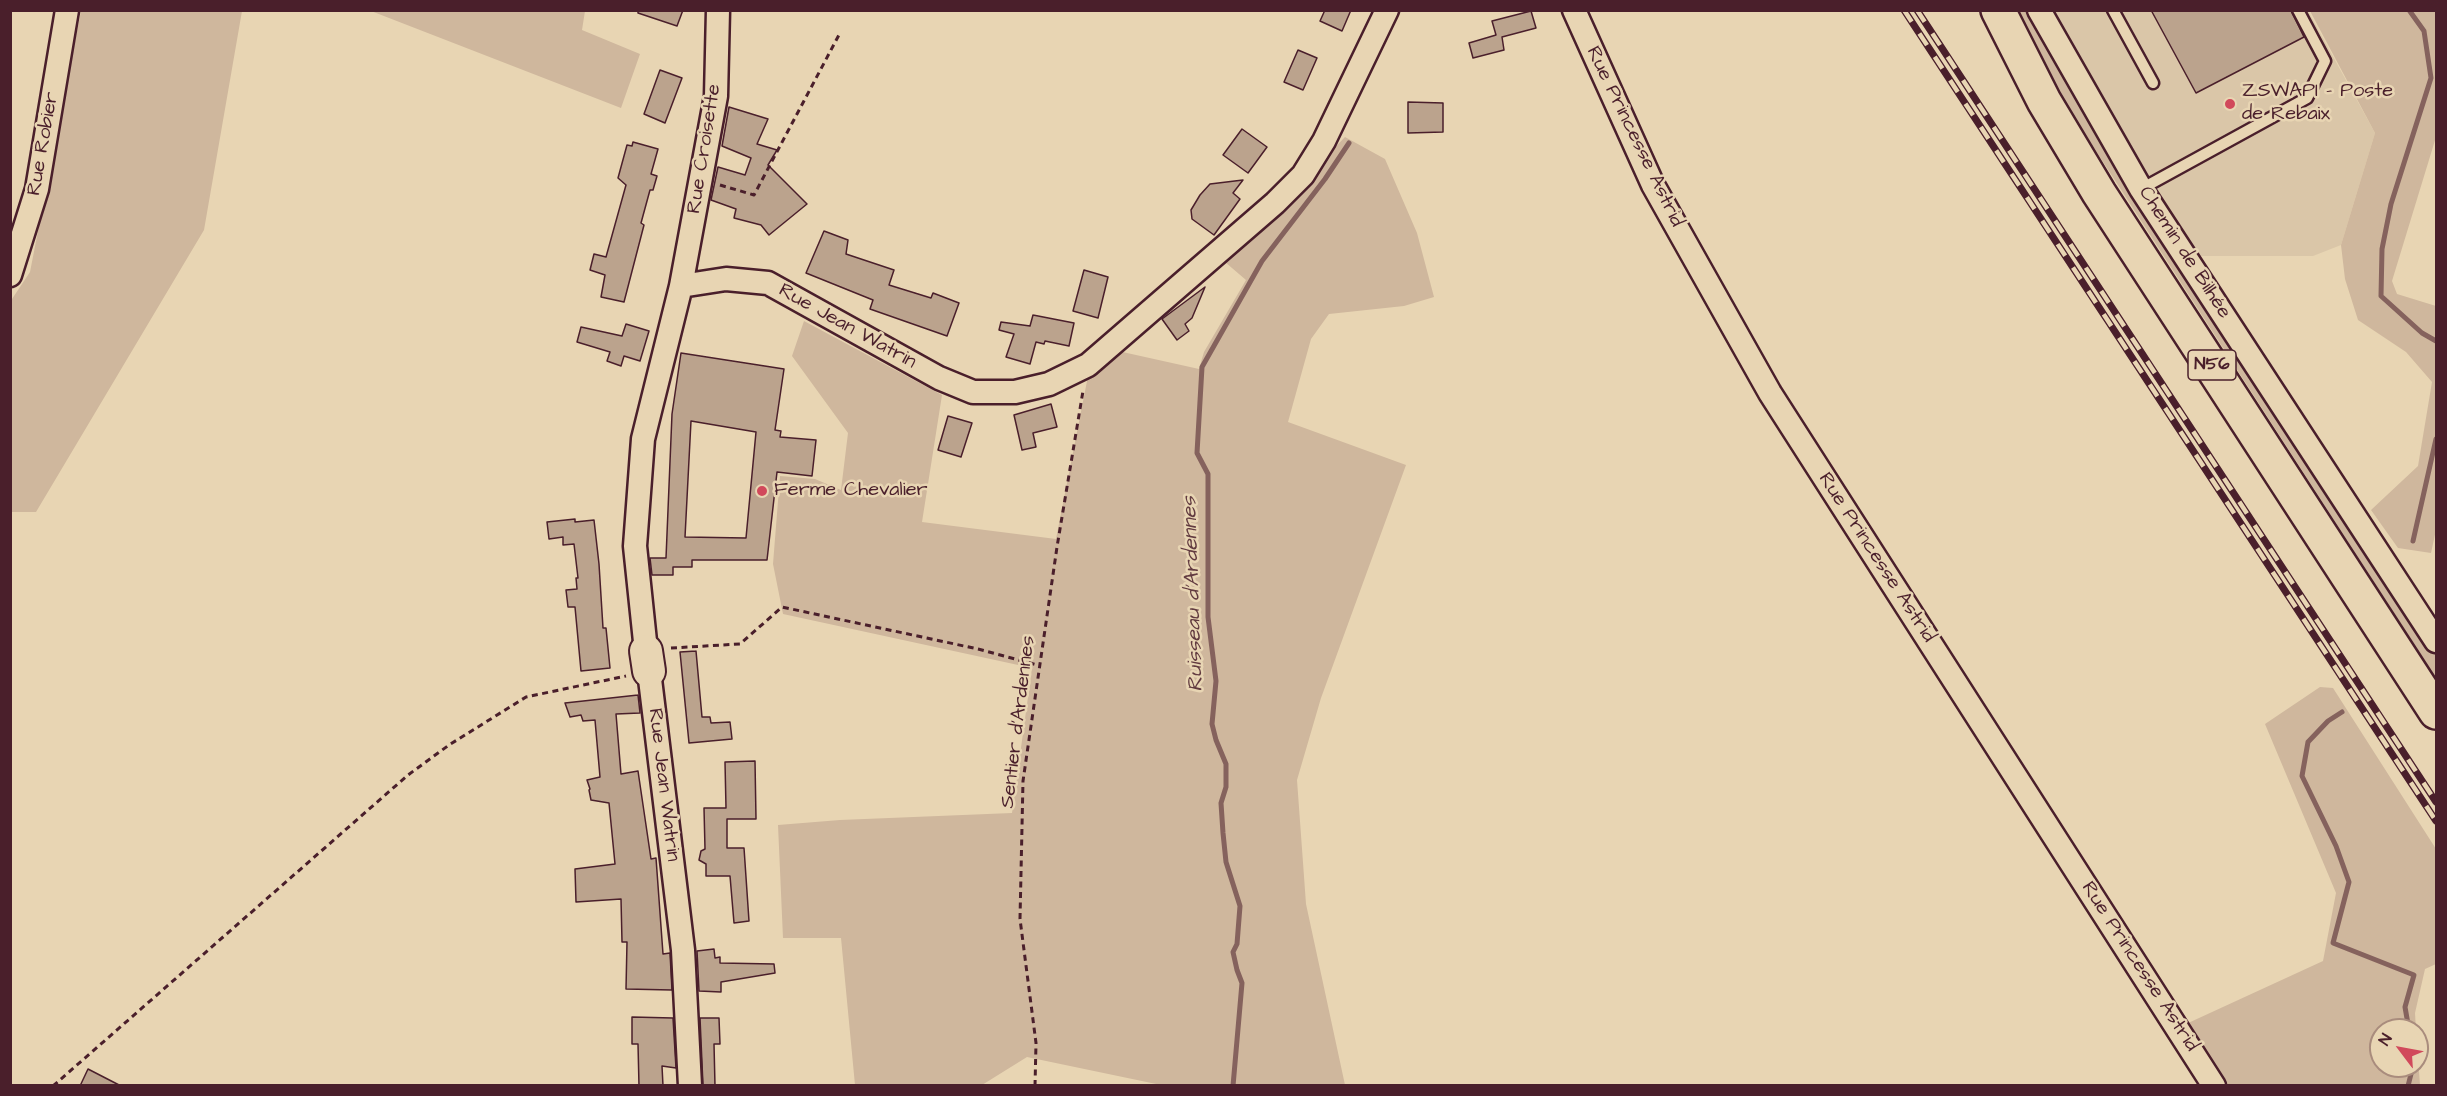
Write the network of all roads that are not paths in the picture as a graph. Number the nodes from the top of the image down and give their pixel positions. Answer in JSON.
{"nodes":[{"id":1,"x":67,"y":10,"type":"edge"},
{"id":2,"x":718,"y":10,"type":"edge"},
{"id":3,"x":1386,"y":10,"type":"edge"},
{"id":4,"x":1574,"y":10,"type":"edge"},
{"id":5,"x":1998,"y":10,"type":"edge"},
{"id":6,"x":2039,"y":10,"type":"edge"},
{"id":7,"x":2113,"y":10,"type":"edge"},
{"id":8,"x":2298,"y":10,"type":"edge"},
{"id":9,"x":2153,"y":83,"type":"dead end"},
{"id":10,"x":2141,"y":189,"type":"junction"},
{"id":11,"x":10,"y":275,"type":"edge"},
{"id":12,"x":681,"y":286,"type":"junction"},
{"id":13,"x":2436,"y":642,"type":"edge"},
{"id":14,"x":2436,"y":712,"type":"edge"},
{"id":15,"x":690,"y":1086,"type":"edge"},
{"id":16,"x":2214,"y":1086,"type":"edge"}],
"edges":[{"from":1,"to":11,"type":"street","name":"Rue Robier"},
{"from":2,"to":12,"type":"street","name":"Rue Croisette"},
{"from":3,"to":12,"type":"street","name":"Rue Jean Watrin"},
{"from":4,"to":16,"type":"street","name":"Rue Princesse Astrid"},
{"from":5,"to":14,"type":"highway","number":"N56"},
{"from":6,"to":10,"type":"street","name":"Chemin de Bilhée"},
{"from":7,"to":9,"type":"lane"},
{"from":8,"to":10,"type":"lane"},
{"from":10,"to":13,"type":"street","name":"Chemin de Bilhée"},
{"from":12,"to":15,"type":"street","name":"Rue Jean Watrin"}]}
